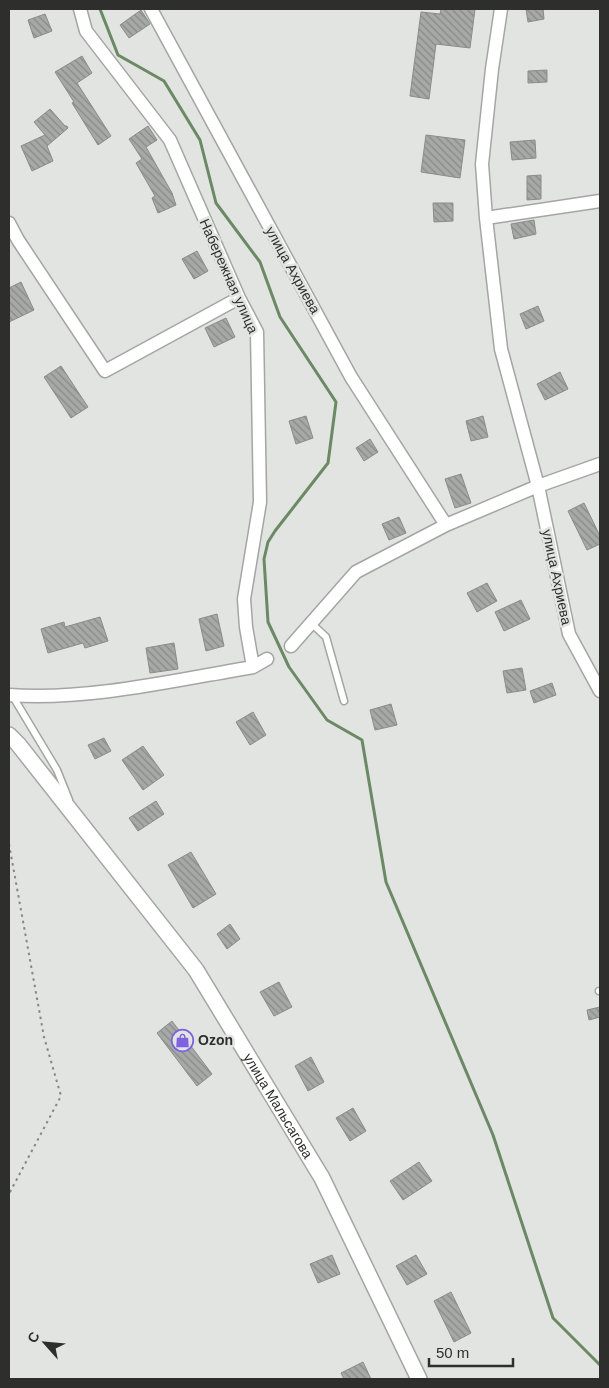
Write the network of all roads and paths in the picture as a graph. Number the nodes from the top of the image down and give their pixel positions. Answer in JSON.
{"nodes":[{"id":1,"x":80,"y":9,"type":"edge"},
{"id":2,"x":151,"y":9,"type":"edge"},
{"id":3,"x":501,"y":9,"type":"edge"},
{"id":4,"x":600,"y":201,"type":"edge"},
{"id":5,"x":486,"y":218,"type":"junction"},
{"id":6,"x":9,"y":223,"type":"edge"},
{"id":7,"x":239,"y":298,"type":"junction"},
{"id":8,"x":600,"y":464,"type":"edge"},
{"id":9,"x":538,"y":486,"type":"junction"},
{"id":10,"x":446,"y":524,"type":"junction"},
{"id":11,"x":311,"y":623,"type":"junction"},
{"id":12,"x":291,"y":646,"type":"dead end"},
{"id":13,"x":268,"y":659,"type":"dead end"},
{"id":14,"x":254,"y":666,"type":"junction"},
{"id":15,"x":600,"y":691,"type":"edge"},
{"id":16,"x":10,"y":695,"type":"edge"},
{"id":17,"x":344,"y":701,"type":"dead end"},
{"id":18,"x":9,"y":735,"type":"edge"},
{"id":19,"x":75,"y":815,"type":"junction"},
{"id":20,"x":9,"y":844,"type":"edge"},
{"id":21,"x":9,"y":1194,"type":"edge"},
{"id":22,"x":419,"y":1379,"type":"edge"}],
"edges":[{"from":1,"to":7,"type":"street","name":"Набережная улица"},
{"from":2,"to":10,"type":"street","name":"улица Ахриева"},
{"from":3,"to":5,"type":"street","name":"улица Ахриева"},
{"from":4,"to":5,"type":"street"},
{"from":5,"to":9,"type":"street","name":"улица Ахриева"},
{"from":6,"to":7,"type":"street"},
{"from":7,"to":14,"type":"street","name":"Набережная улица"},
{"from":8,"to":9,"type":"street"},
{"from":9,"to":10,"type":"street"},
{"from":9,"to":15,"type":"street","name":"улица Ахриева"},
{"from":10,"to":11,"type":"street"},
{"from":11,"to":12,"type":"street"},
{"from":11,"to":17,"type":"lane"},
{"from":13,"to":14,"type":"street"},
{"from":14,"to":16,"type":"street"},
{"from":16,"to":19,"type":"lane"},
{"from":18,"to":19,"type":"street","name":"улица Мальсагова"},
{"from":19,"to":22,"type":"street","name":"улица Мальсагова"},
{"from":20,"to":21,"type":"path"}]}
